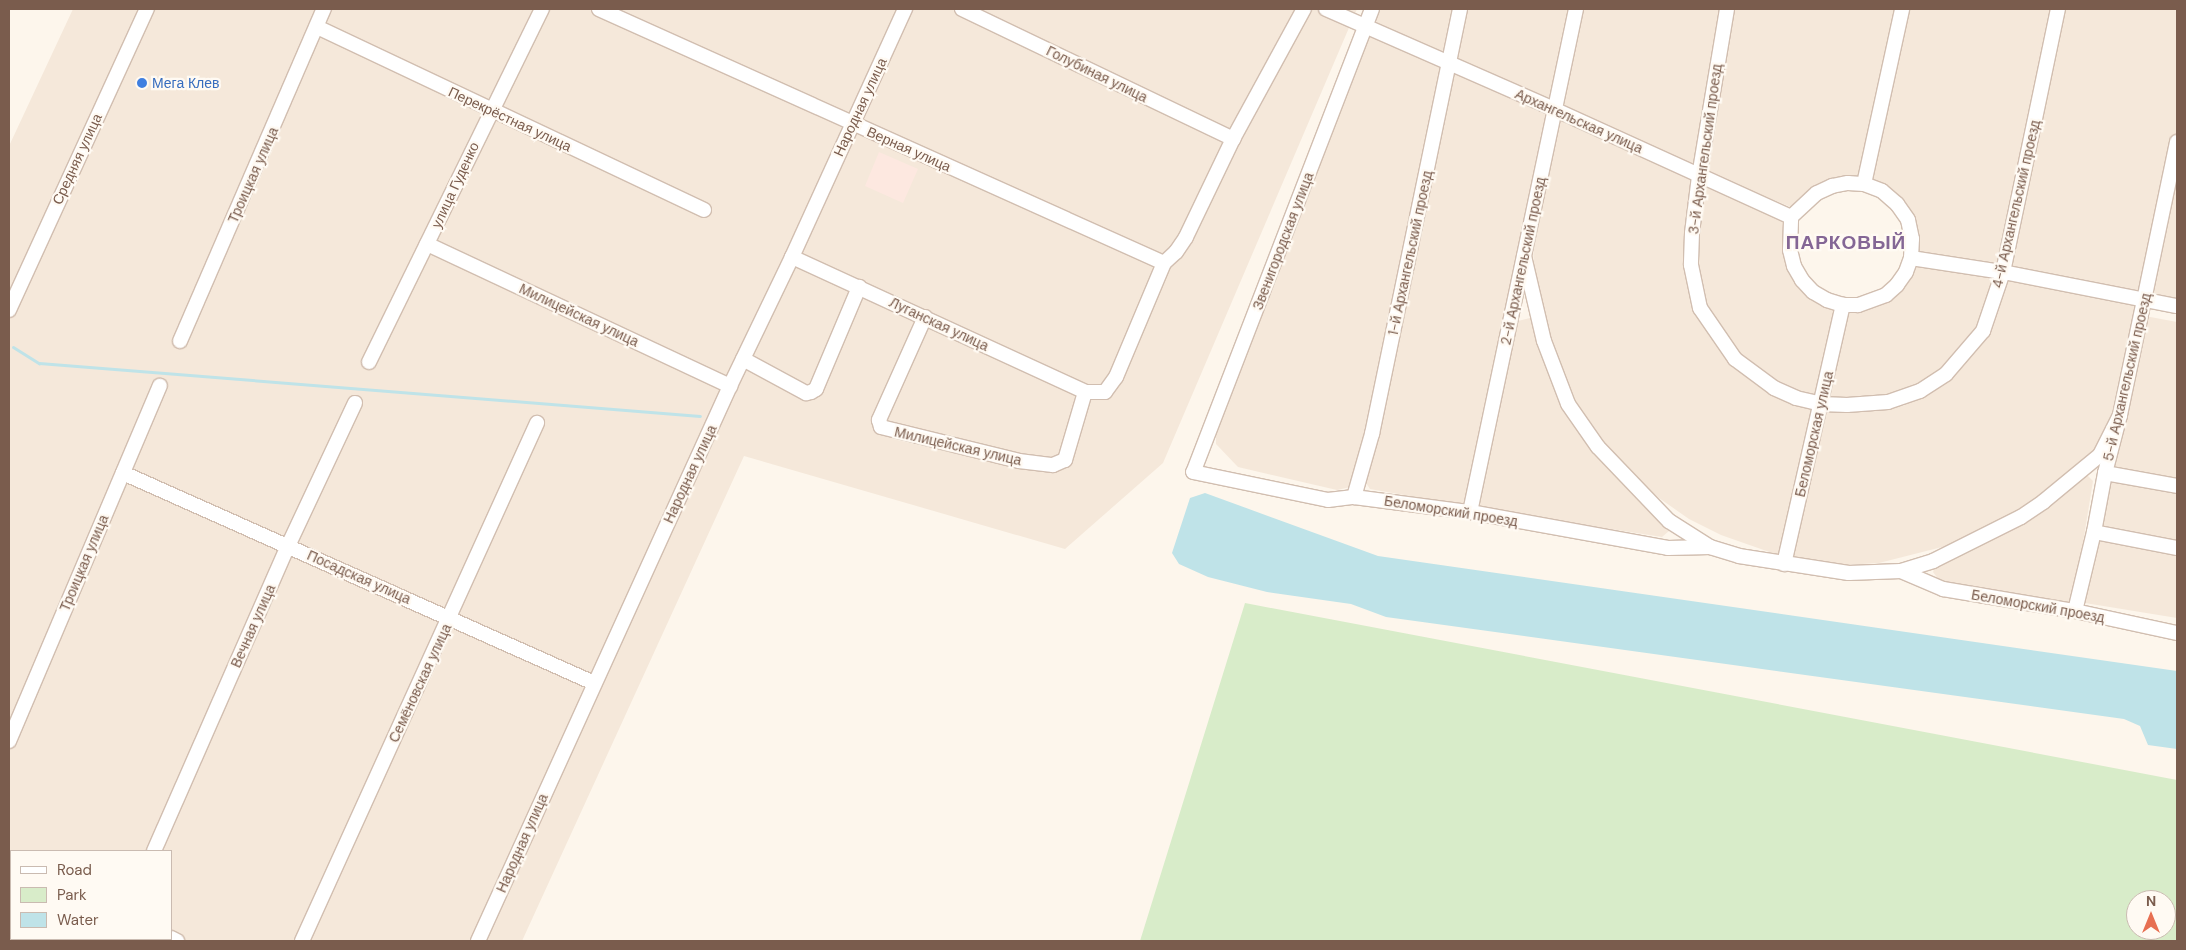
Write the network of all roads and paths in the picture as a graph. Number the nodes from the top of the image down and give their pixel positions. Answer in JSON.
{"nodes":[{"id":1,"x":147,"y":9,"type":"edge"},
{"id":2,"x":324,"y":9,"type":"edge"},
{"id":3,"x":542,"y":9,"type":"edge"},
{"id":4,"x":599,"y":9,"type":"edge"},
{"id":5,"x":905,"y":9,"type":"edge"},
{"id":6,"x":962,"y":9,"type":"edge"},
{"id":7,"x":1304,"y":9,"type":"edge"},
{"id":8,"x":1326,"y":9,"type":"edge"},
{"id":9,"x":1372,"y":9,"type":"edge"},
{"id":10,"x":1460,"y":9,"type":"edge"},
{"id":11,"x":1576,"y":9,"type":"edge"},
{"id":12,"x":1727,"y":9,"type":"edge"},
{"id":13,"x":1902,"y":9,"type":"edge"},
{"id":14,"x":2058,"y":9,"type":"edge"},
{"id":15,"x":317,"y":27,"type":"junction"},
{"id":16,"x":1366,"y":27,"type":"junction"},
{"id":17,"x":1450,"y":63,"type":"junction"},
{"id":18,"x":491,"y":110,"type":"junction"},
{"id":19,"x":1556,"y":110,"type":"junction"},
{"id":20,"x":852,"y":123,"type":"junction"},
{"id":21,"x":1233,"y":139,"type":"junction"},
{"id":22,"x":2177,"y":142,"type":"edge"},
{"id":23,"x":1699,"y":176,"type":"junction"},
{"id":24,"x":1864,"y":184,"type":"junction"},
{"id":25,"x":704,"y":210,"type":"dead end"},
{"id":26,"x":1791,"y":217,"type":"junction"},
{"id":27,"x":427,"y":244,"type":"junction"},
{"id":28,"x":1524,"y":256,"type":"junction"},
{"id":29,"x":792,"y":257,"type":"junction"},
{"id":30,"x":1911,"y":258,"type":"junction"},
{"id":31,"x":1164,"y":263,"type":"junction"},
{"id":32,"x":2003,"y":272,"type":"junction"},
{"id":33,"x":859,"y":287,"type":"junction"},
{"id":34,"x":2144,"y":299,"type":"junction"},
{"id":35,"x":1843,"y":304,"type":"junction"},
{"id":36,"x":2177,"y":306,"type":"edge"},
{"id":37,"x":9,"y":310,"type":"edge"},
{"id":38,"x":925,"y":317,"type":"junction"},
{"id":39,"x":180,"y":341,"type":"dead end"},
{"id":40,"x":744,"y":359,"type":"junction"},
{"id":41,"x":370,"y":362,"type":"dead end"},
{"id":42,"x":160,"y":386,"type":"dead end"},
{"id":43,"x":730,"y":386,"type":"junction"},
{"id":44,"x":1086,"y":392,"type":"junction"},
{"id":45,"x":355,"y":403,"type":"dead end"},
{"id":46,"x":1821,"y":404,"type":"junction"},
{"id":47,"x":2120,"y":415,"type":"junction"},
{"id":48,"x":537,"y":423,"type":"dead end"},
{"id":49,"x":1193,"y":472,"type":"joint"},
{"id":50,"x":123,"y":473,"type":"junction"},
{"id":51,"x":2105,"y":473,"type":"junction"},
{"id":52,"x":2177,"y":486,"type":"edge"},
{"id":53,"x":1354,"y":497,"type":"junction"},
{"id":54,"x":1470,"y":512,"type":"junction"},
{"id":55,"x":2094,"y":532,"type":"junction"},
{"id":56,"x":288,"y":546,"type":"junction"},
{"id":57,"x":1710,"y":547,"type":"junction"},
{"id":58,"x":2177,"y":548,"type":"edge"},
{"id":59,"x":1784,"y":564,"type":"junction"},
{"id":60,"x":1902,"y":571,"type":"junction"},
{"id":61,"x":2075,"y":611,"type":"junction"},
{"id":62,"x":450,"y":618,"type":"junction"},
{"id":63,"x":2177,"y":633,"type":"edge"},
{"id":64,"x":594,"y":683,"type":"junction"},
{"id":65,"x":9,"y":741,"type":"edge"},
{"id":66,"x":154,"y":850,"type":"edge"},
{"id":67,"x":302,"y":941,"type":"edge"},
{"id":68,"x":478,"y":941,"type":"edge"}],
"edges":[{"from":1,"to":37,"type":"street","name":"Средняя улица"},
{"from":2,"to":15,"type":"street","name":"Троицкая улица"},
{"from":3,"to":18,"type":"street","name":"улица Гуденко"},
{"from":4,"to":20,"type":"street","name":"Верная улица"},
{"from":5,"to":20,"type":"street","name":"Народная улица"},
{"from":6,"to":21,"type":"street","name":"Голубиная улица"},
{"from":7,"to":21,"type":"street"},
{"from":8,"to":16,"type":"street","name":"Архангельская улица"},
{"from":9,"to":16,"type":"street","name":"Звенигородская улица"},
{"from":10,"to":17,"type":"street","name":"1-й Архангельский проезд"},
{"from":11,"to":19,"type":"street","name":"2-й Архангельский проезд"},
{"from":12,"to":23,"type":"street","name":"3-й Архангельский проезд"},
{"from":13,"to":24,"type":"street"},
{"from":14,"to":32,"type":"street","name":"4-й Архангельский проезд"},
{"from":15,"to":18,"type":"street","name":"Перекрёстная улица"},
{"from":15,"to":39,"type":"street","name":"Троицкая улица"},
{"from":16,"to":17,"type":"street","name":"Архангельская улица"},
{"from":16,"to":49,"type":"street","name":"Звенигородская улица"},
{"from":17,"to":19,"type":"street","name":"Архангельская улица"},
{"from":17,"to":53,"type":"street","name":"1-й Архангельский проезд"},
{"from":18,"to":25,"type":"street","name":"Перекрёстная улица"},
{"from":18,"to":27,"type":"street","name":"улица Гуденко"},
{"from":19,"to":23,"type":"street","name":"Архангельская улица"},
{"from":19,"to":28,"type":"street","name":"2-й Архангельский проезд"},
{"from":20,"to":29,"type":"street","name":"Народная улица"},
{"from":20,"to":31,"type":"street","name":"Верная улица"},
{"from":21,"to":31,"type":"street"},
{"from":22,"to":34,"type":"street","name":"5-й Архангельский проезд"},
{"from":23,"to":26,"type":"street","name":"Архангельская улица"},
{"from":23,"to":46,"type":"street","name":"3-й Архангельский проезд"},
{"from":24,"to":26,"type":"street"},
{"from":24,"to":30,"type":"street"},
{"from":26,"to":35,"type":"street"},
{"from":27,"to":41,"type":"street","name":"улица Гуденко"},
{"from":27,"to":43,"type":"street","name":"Милицейская улица"},
{"from":28,"to":54,"type":"street","name":"2-й Архангельский проезд"},
{"from":28,"to":57,"type":"street","name":"Беломорский проезд"},
{"from":29,"to":33,"type":"street","name":"Луганская улица"},
{"from":29,"to":40,"type":"street","name":"Народная улица"},
{"from":30,"to":32,"type":"street"},
{"from":30,"to":35,"type":"street"},
{"from":31,"to":44,"type":"street"},
{"from":32,"to":34,"type":"street"},
{"from":32,"to":46,"type":"street","name":"4-й Архангельский проезд"},
{"from":33,"to":38,"type":"street","name":"Луганская улица"},
{"from":33,"to":40,"type":"street"},
{"from":34,"to":36,"type":"street"},
{"from":34,"to":47,"type":"street","name":"5-й Архангельский проезд"},
{"from":35,"to":46,"type":"street","name":"Беломорская улица"},
{"from":38,"to":44,"type":"street","name":"Луганская улица"},
{"from":38,"to":44,"type":"street","name":"Милицейская улица"},
{"from":40,"to":43,"type":"street","name":"Народная улица"},
{"from":42,"to":50,"type":"street","name":"Троицкая улица"},
{"from":43,"to":64,"type":"street","name":"Народная улица"},
{"from":45,"to":56,"type":"street","name":"Вечная улица"},
{"from":46,"to":59,"type":"street","name":"Беломорская улица"},
{"from":47,"to":51,"type":"street","name":"5-й Архангельский проезд"},
{"from":47,"to":60,"type":"street","name":"Беломорский проезд"},
{"from":48,"to":62,"type":"street","name":"Семёновская улица"},
{"from":49,"to":53,"type":"street","name":"Беломорский проезд"},
{"from":50,"to":56,"type":"street","name":"Посадская улица"},
{"from":50,"to":65,"type":"street","name":"Троицкая улица"},
{"from":51,"to":52,"type":"street"},
{"from":51,"to":55,"type":"street","name":"5-й Архангельский проезд"},
{"from":53,"to":54,"type":"street","name":"Беломорский проезд"},
{"from":54,"to":57,"type":"street","name":"Беломорский проезд"},
{"from":55,"to":58,"type":"street"},
{"from":55,"to":61,"type":"street","name":"5-й Архангельский проезд"},
{"from":56,"to":62,"type":"street","name":"Посадская улица"},
{"from":56,"to":66,"type":"street","name":"Вечная улица"},
{"from":57,"to":59,"type":"street","name":"Беломорский проезд"},
{"from":59,"to":60,"type":"street","name":"Беломорский проезд"},
{"from":60,"to":61,"type":"street","name":"Беломорский проезд"},
{"from":61,"to":63,"type":"street","name":"Беломорский проезд"},
{"from":62,"to":64,"type":"street","name":"Посадская улица"},
{"from":62,"to":67,"type":"street","name":"Семёновская улица"},
{"from":64,"to":68,"type":"street","name":"Народная улица"}]}
